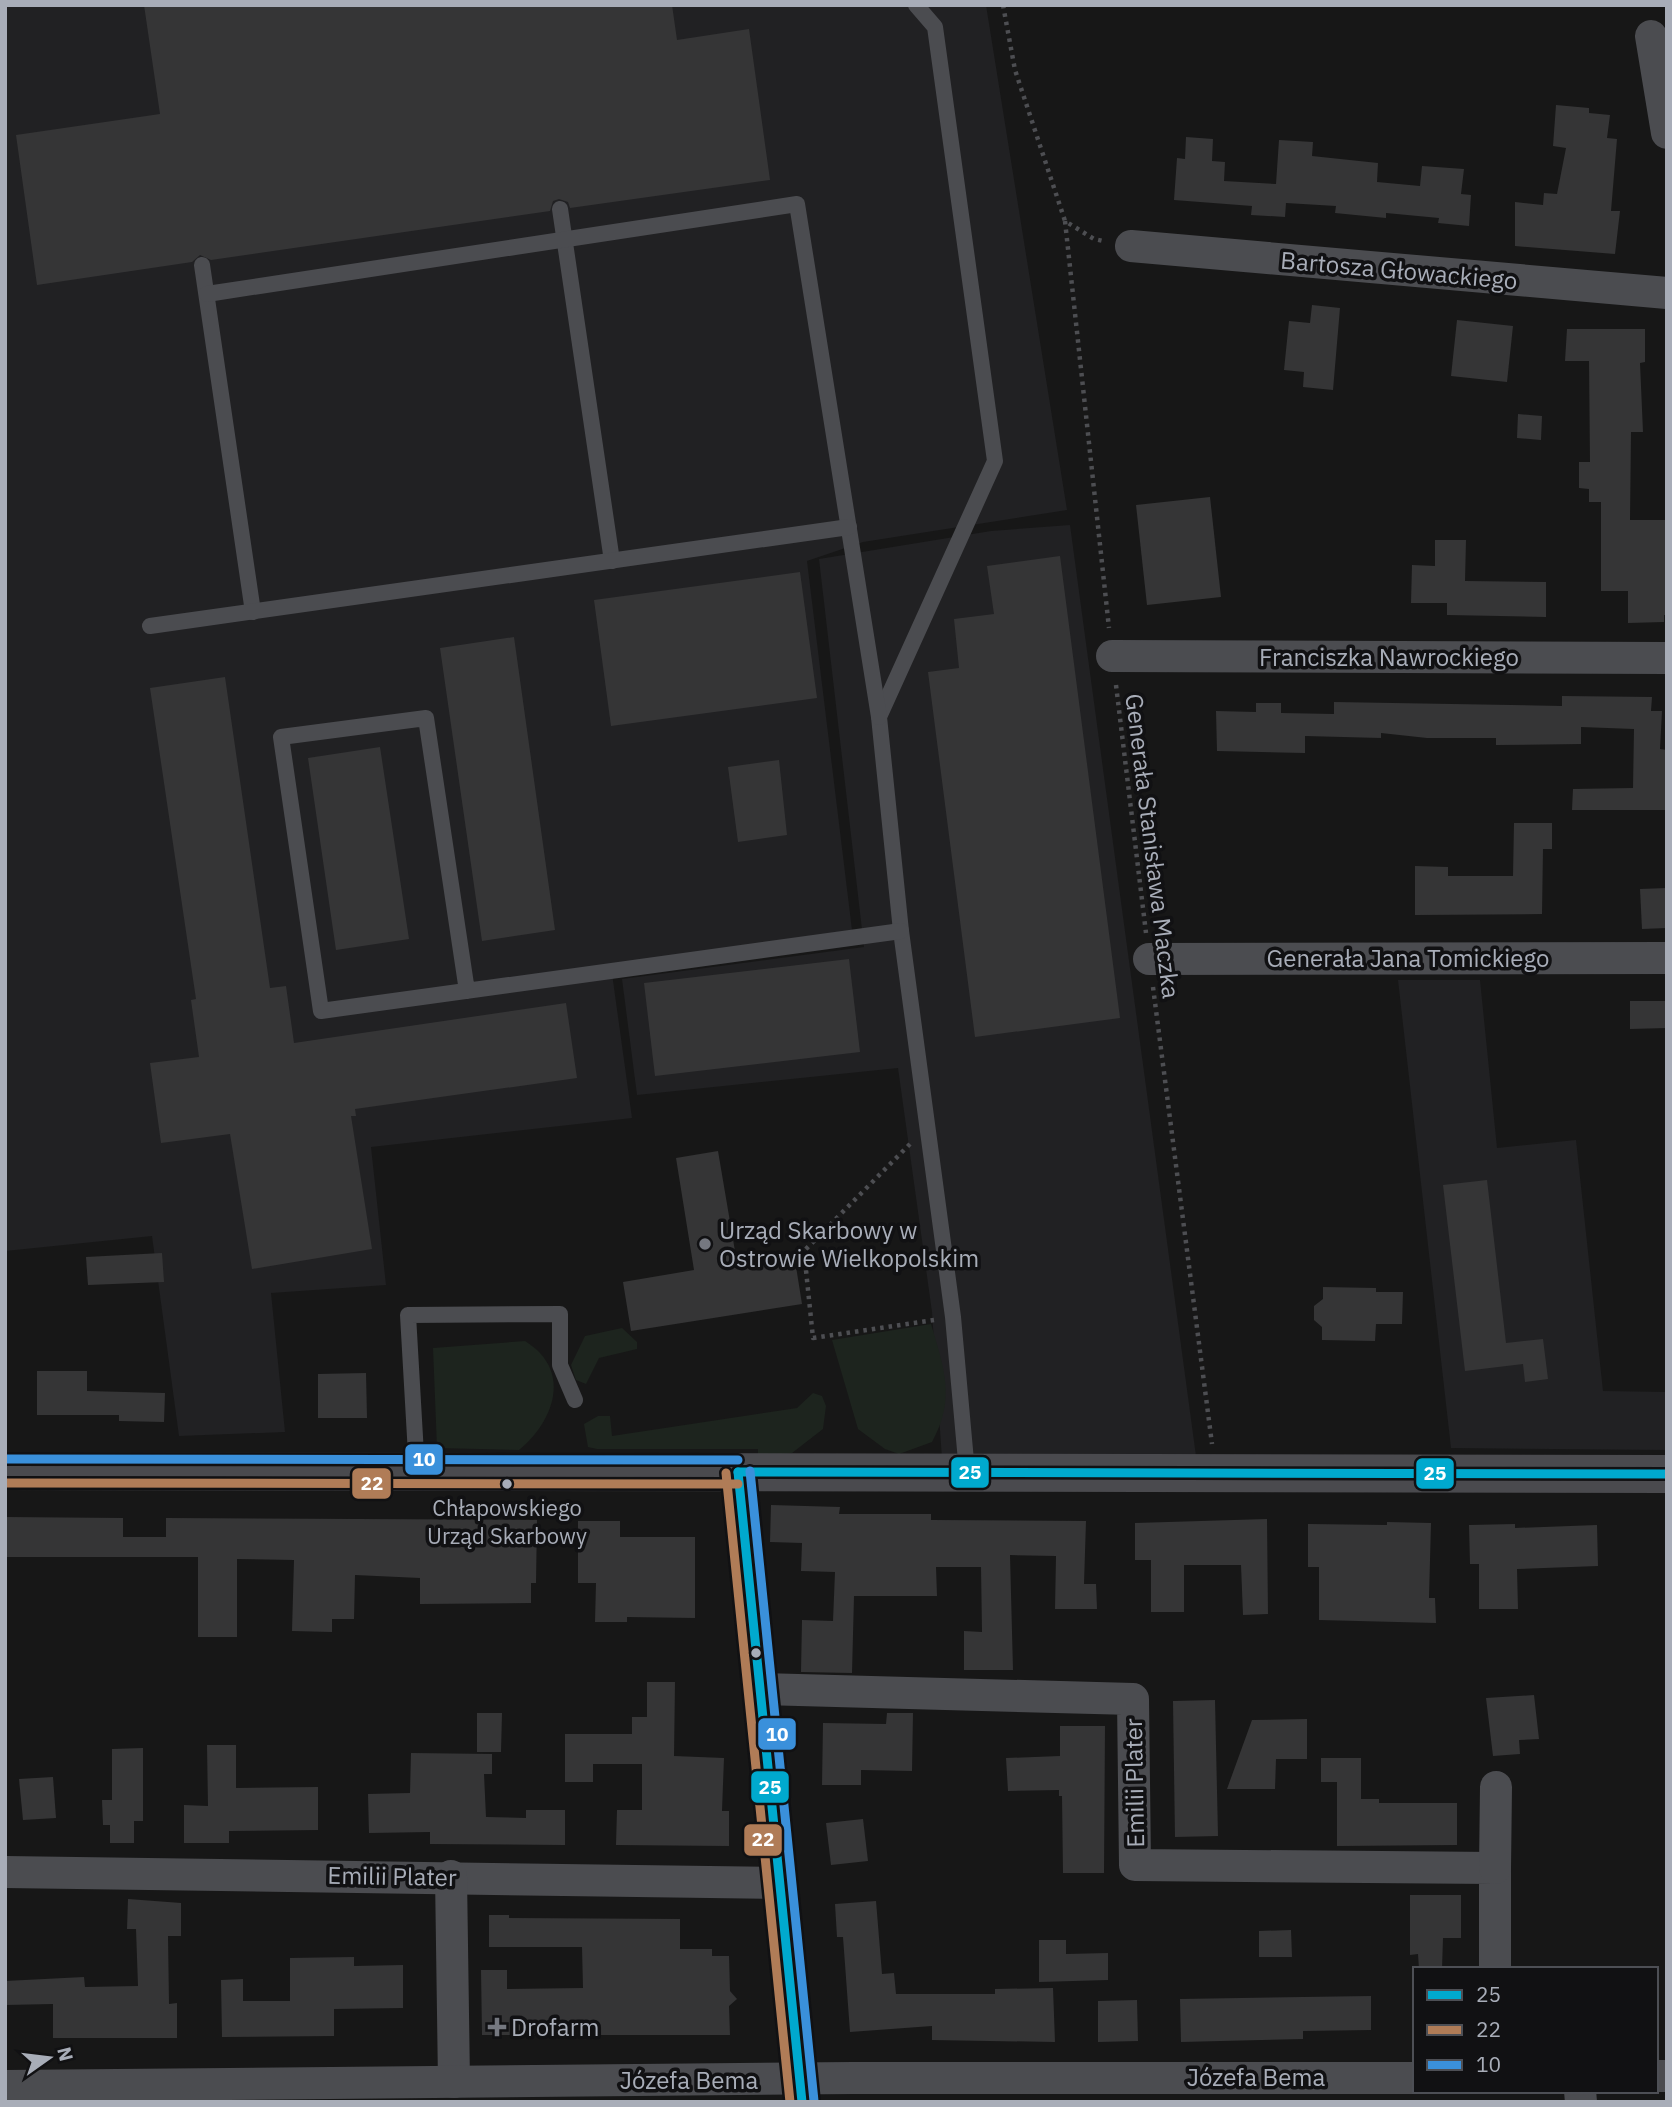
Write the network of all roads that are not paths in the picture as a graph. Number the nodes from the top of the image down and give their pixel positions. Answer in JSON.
{"nodes":[{"id":1,"x":916,"y":5,"type":"edge"},
{"id":2,"x":1651,"y":36,"type":"dead end"},
{"id":3,"x":1667,"y":133,"type":"edge"},
{"id":4,"x":560,"y":209,"type":"dead end"},
{"id":5,"x":565,"y":242,"type":"junction"},
{"id":6,"x":1131,"y":246,"type":"road end"},
{"id":7,"x":202,"y":265,"type":"dead end"},
{"id":8,"x":1667,"y":293,"type":"edge"},
{"id":9,"x":207,"y":294,"type":"junction"},
{"id":10,"x":849,"y":527,"type":"junction"},
{"id":11,"x":612,"y":561,"type":"junction"},
{"id":12,"x":253,"y":612,"type":"junction"},
{"id":13,"x":150,"y":626,"type":"dead end"},
{"id":14,"x":1112,"y":656,"type":"road end"},
{"id":15,"x":1667,"y":658,"type":"edge"},
{"id":16,"x":879,"y":717,"type":"junction"},
{"id":17,"x":901,"y":931,"type":"junction"},
{"id":18,"x":1667,"y":958,"type":"edge"},
{"id":19,"x":1149,"y":959,"type":"road end"},
{"id":20,"x":467,"y":991,"type":"junction"},
{"id":21,"x":575,"y":1399,"type":"dead end"},
{"id":22,"x":5,"y":1471,"type":"edge"},
{"id":23,"x":417,"y":1472,"type":"junction"},
{"id":24,"x":737,"y":1472,"type":"junction"},
{"id":25,"x":1667,"y":1474,"type":"edge"},
{"id":26,"x":967,"y":1475,"type":"junction"},
{"id":27,"x":759,"y":1689,"type":"junction"},
{"id":28,"x":1496,"y":1787,"type":"dead end"},
{"id":29,"x":1495,"y":1868,"type":"junction"},
{"id":30,"x":5,"y":1872,"type":"edge"},
{"id":31,"x":451,"y":1876,"type":"junction"},
{"id":32,"x":778,"y":1882,"type":"junction"},
{"id":33,"x":1495,"y":1967,"type":"edge"},
{"id":34,"x":1413,"y":2078,"type":"edge"},
{"id":35,"x":454,"y":2082,"type":"junction"},
{"id":36,"x":5,"y":2086,"type":"edge"},
{"id":37,"x":1172,"y":2089,"type":"edge"},
{"id":38,"x":801,"y":2091,"type":"edge"}],
"edges":[{"from":1,"to":16,"type":"lane"},
{"from":2,"to":3,"type":"street"},
{"from":4,"to":5,"type":"lane"},
{"from":5,"to":9,"type":"lane"},
{"from":5,"to":10,"type":"lane"},
{"from":5,"to":11,"type":"lane"},
{"from":6,"to":8,"type":"street","name":"Bartosza Głowackiego"},
{"from":7,"to":9,"type":"lane"},
{"from":9,"to":12,"type":"lane"},
{"from":10,"to":11,"type":"lane"},
{"from":10,"to":16,"type":"lane"},
{"from":11,"to":12,"type":"lane"},
{"from":12,"to":13,"type":"lane"},
{"from":14,"to":15,"type":"street","name":"Franciszka Nawrockiego"},
{"from":16,"to":17,"type":"lane"},
{"from":17,"to":20,"type":"lane"},
{"from":17,"to":26,"type":"lane"},
{"from":18,"to":19,"type":"street","name":"Generała Jana Tomickiego"},
{"from":20,"to":20,"type":"lane"},
{"from":21,"to":23,"type":"lane"},
{"from":22,"to":23,"type":"street"},
{"from":23,"to":24,"type":"street"},
{"from":24,"to":26,"type":"street"},
{"from":24,"to":27,"type":"street"},
{"from":25,"to":26,"type":"street"},
{"from":27,"to":29,"type":"street","name":"Emilii Plater"},
{"from":27,"to":32,"type":"street"},
{"from":28,"to":29,"type":"street"},
{"from":29,"to":33,"type":"street"},
{"from":30,"to":31,"type":"street","name":"Emilii Plater"},
{"from":31,"to":32,"type":"street","name":"Emilii Plater"},
{"from":31,"to":35,"type":"street"},
{"from":32,"to":38,"type":"street"},
{"from":34,"to":37,"type":"street","name":"Józefa Bema"},
{"from":35,"to":36,"type":"street","name":"Józefa Bema"},
{"from":35,"to":38,"type":"street","name":"Józefa Bema"},
{"from":37,"to":38,"type":"street","name":"Józefa Bema"}]}
